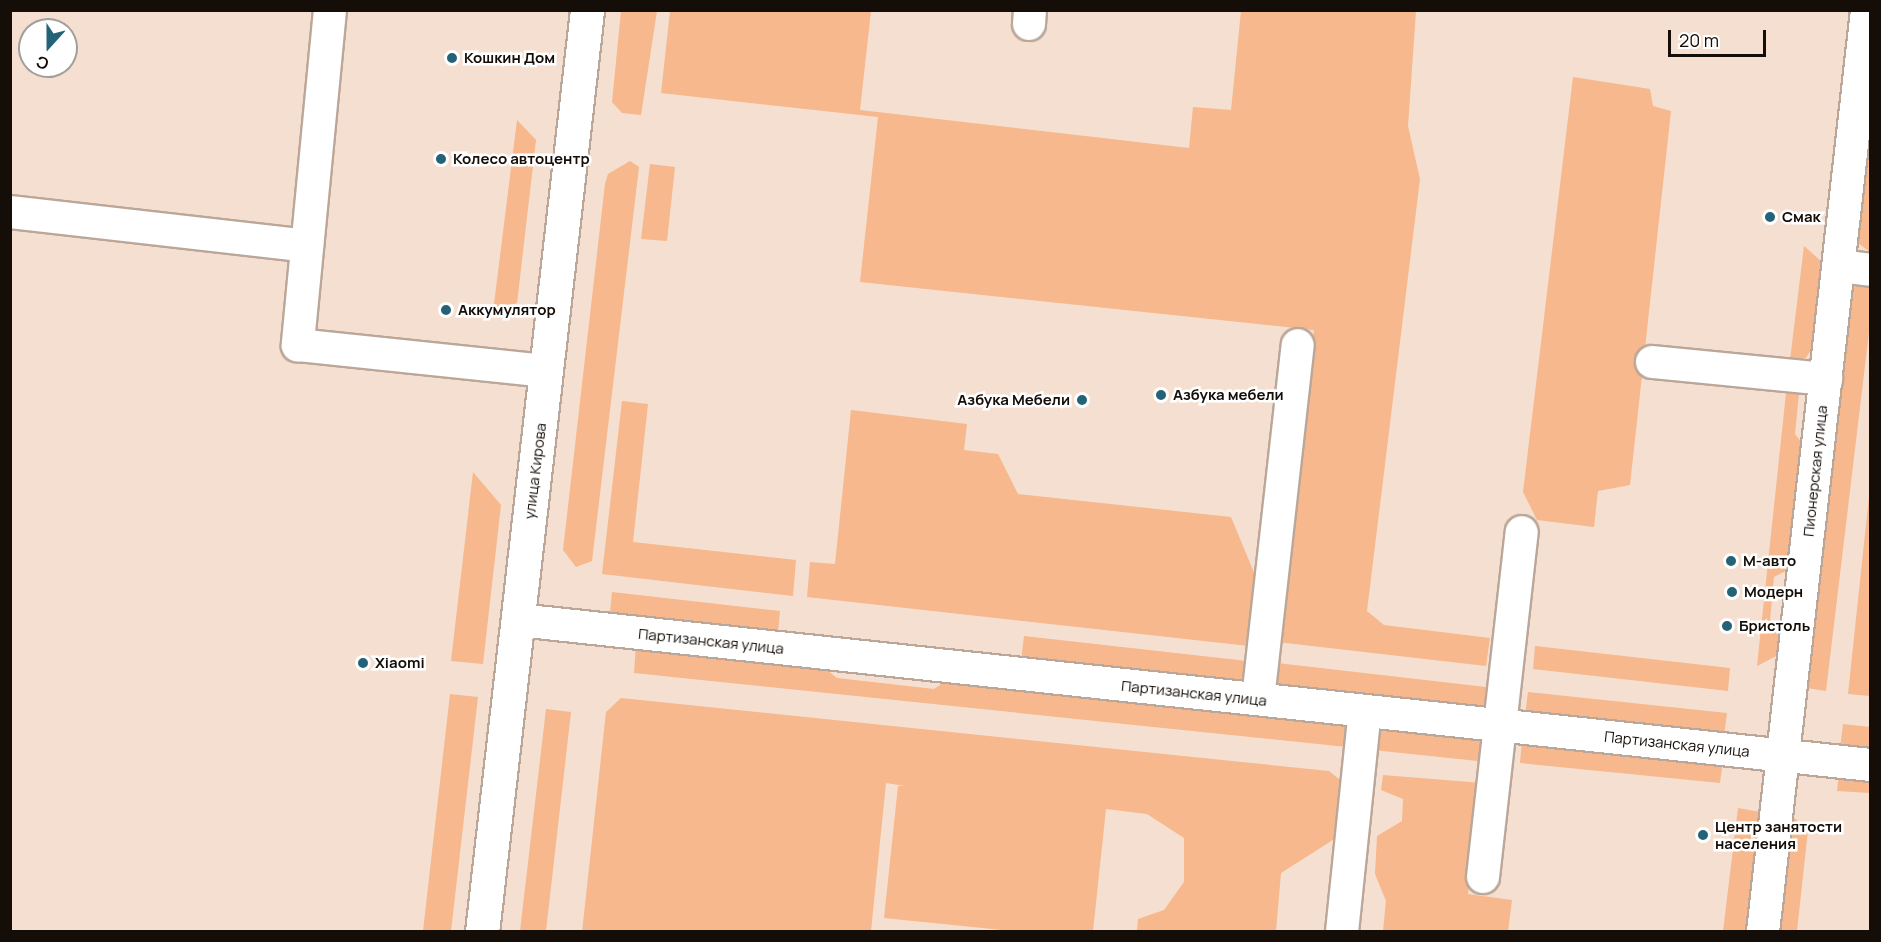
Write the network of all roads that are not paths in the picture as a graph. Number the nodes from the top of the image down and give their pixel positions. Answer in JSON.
{"nodes":[{"id":1,"x":330,"y":10,"type":"edge"},
{"id":2,"x":587,"y":10,"type":"edge"},
{"id":3,"x":1867,"y":10,"type":"edge"},
{"id":4,"x":10,"y":213,"type":"edge"},
{"id":5,"x":307,"y":246,"type":"junction"},
{"id":6,"x":1839,"y":266,"type":"junction"},
{"id":7,"x":1870,"y":270,"type":"edge"},
{"id":8,"x":1298,"y":345,"type":"dead end"},
{"id":9,"x":1652,"y":362,"type":"dead end"},
{"id":10,"x":546,"y":371,"type":"junction"},
{"id":11,"x":1826,"y":379,"type":"junction"},
{"id":12,"x":1522,"y":532,"type":"dead end"},
{"id":13,"x":518,"y":620,"type":"junction"},
{"id":14,"x":1258,"y":699,"type":"junction"},
{"id":15,"x":1365,"y":711,"type":"junction"},
{"id":16,"x":1501,"y":726,"type":"junction"},
{"id":17,"x":1783,"y":756,"type":"junction"},
{"id":18,"x":1870,"y":765,"type":"edge"},
{"id":19,"x":1483,"y":877,"type":"dead end"},
{"id":20,"x":482,"y":932,"type":"edge"},
{"id":21,"x":1342,"y":932,"type":"edge"},
{"id":22,"x":1763,"y":932,"type":"edge"}],
"edges":[{"from":1,"to":5,"type":"street"},
{"from":2,"to":10,"type":"main road","name":"улица Кирова"},
{"from":3,"to":6,"type":"street","name":"Пионерская улица"},
{"from":4,"to":5,"type":"street"},
{"from":5,"to":10,"type":"street"},
{"from":6,"to":7,"type":"street"},
{"from":6,"to":11,"type":"street","name":"Пионерская улица"},
{"from":8,"to":14,"type":"street"},
{"from":9,"to":11,"type":"street"},
{"from":10,"to":13,"type":"main road","name":"улица Кирова"},
{"from":11,"to":17,"type":"street","name":"Пионерская улица"},
{"from":12,"to":16,"type":"street"},
{"from":13,"to":14,"type":"street","name":"Партизанская улица"},
{"from":13,"to":20,"type":"main road","name":"улица Кирова"},
{"from":14,"to":15,"type":"street","name":"Партизанская улица"},
{"from":15,"to":16,"type":"street","name":"Партизанская улица"},
{"from":15,"to":21,"type":"street"},
{"from":16,"to":17,"type":"street","name":"Партизанская улица"},
{"from":16,"to":19,"type":"street"},
{"from":17,"to":18,"type":"street","name":"Партизанская улица"},
{"from":17,"to":22,"type":"street","name":"Пионерская улица"}]}
